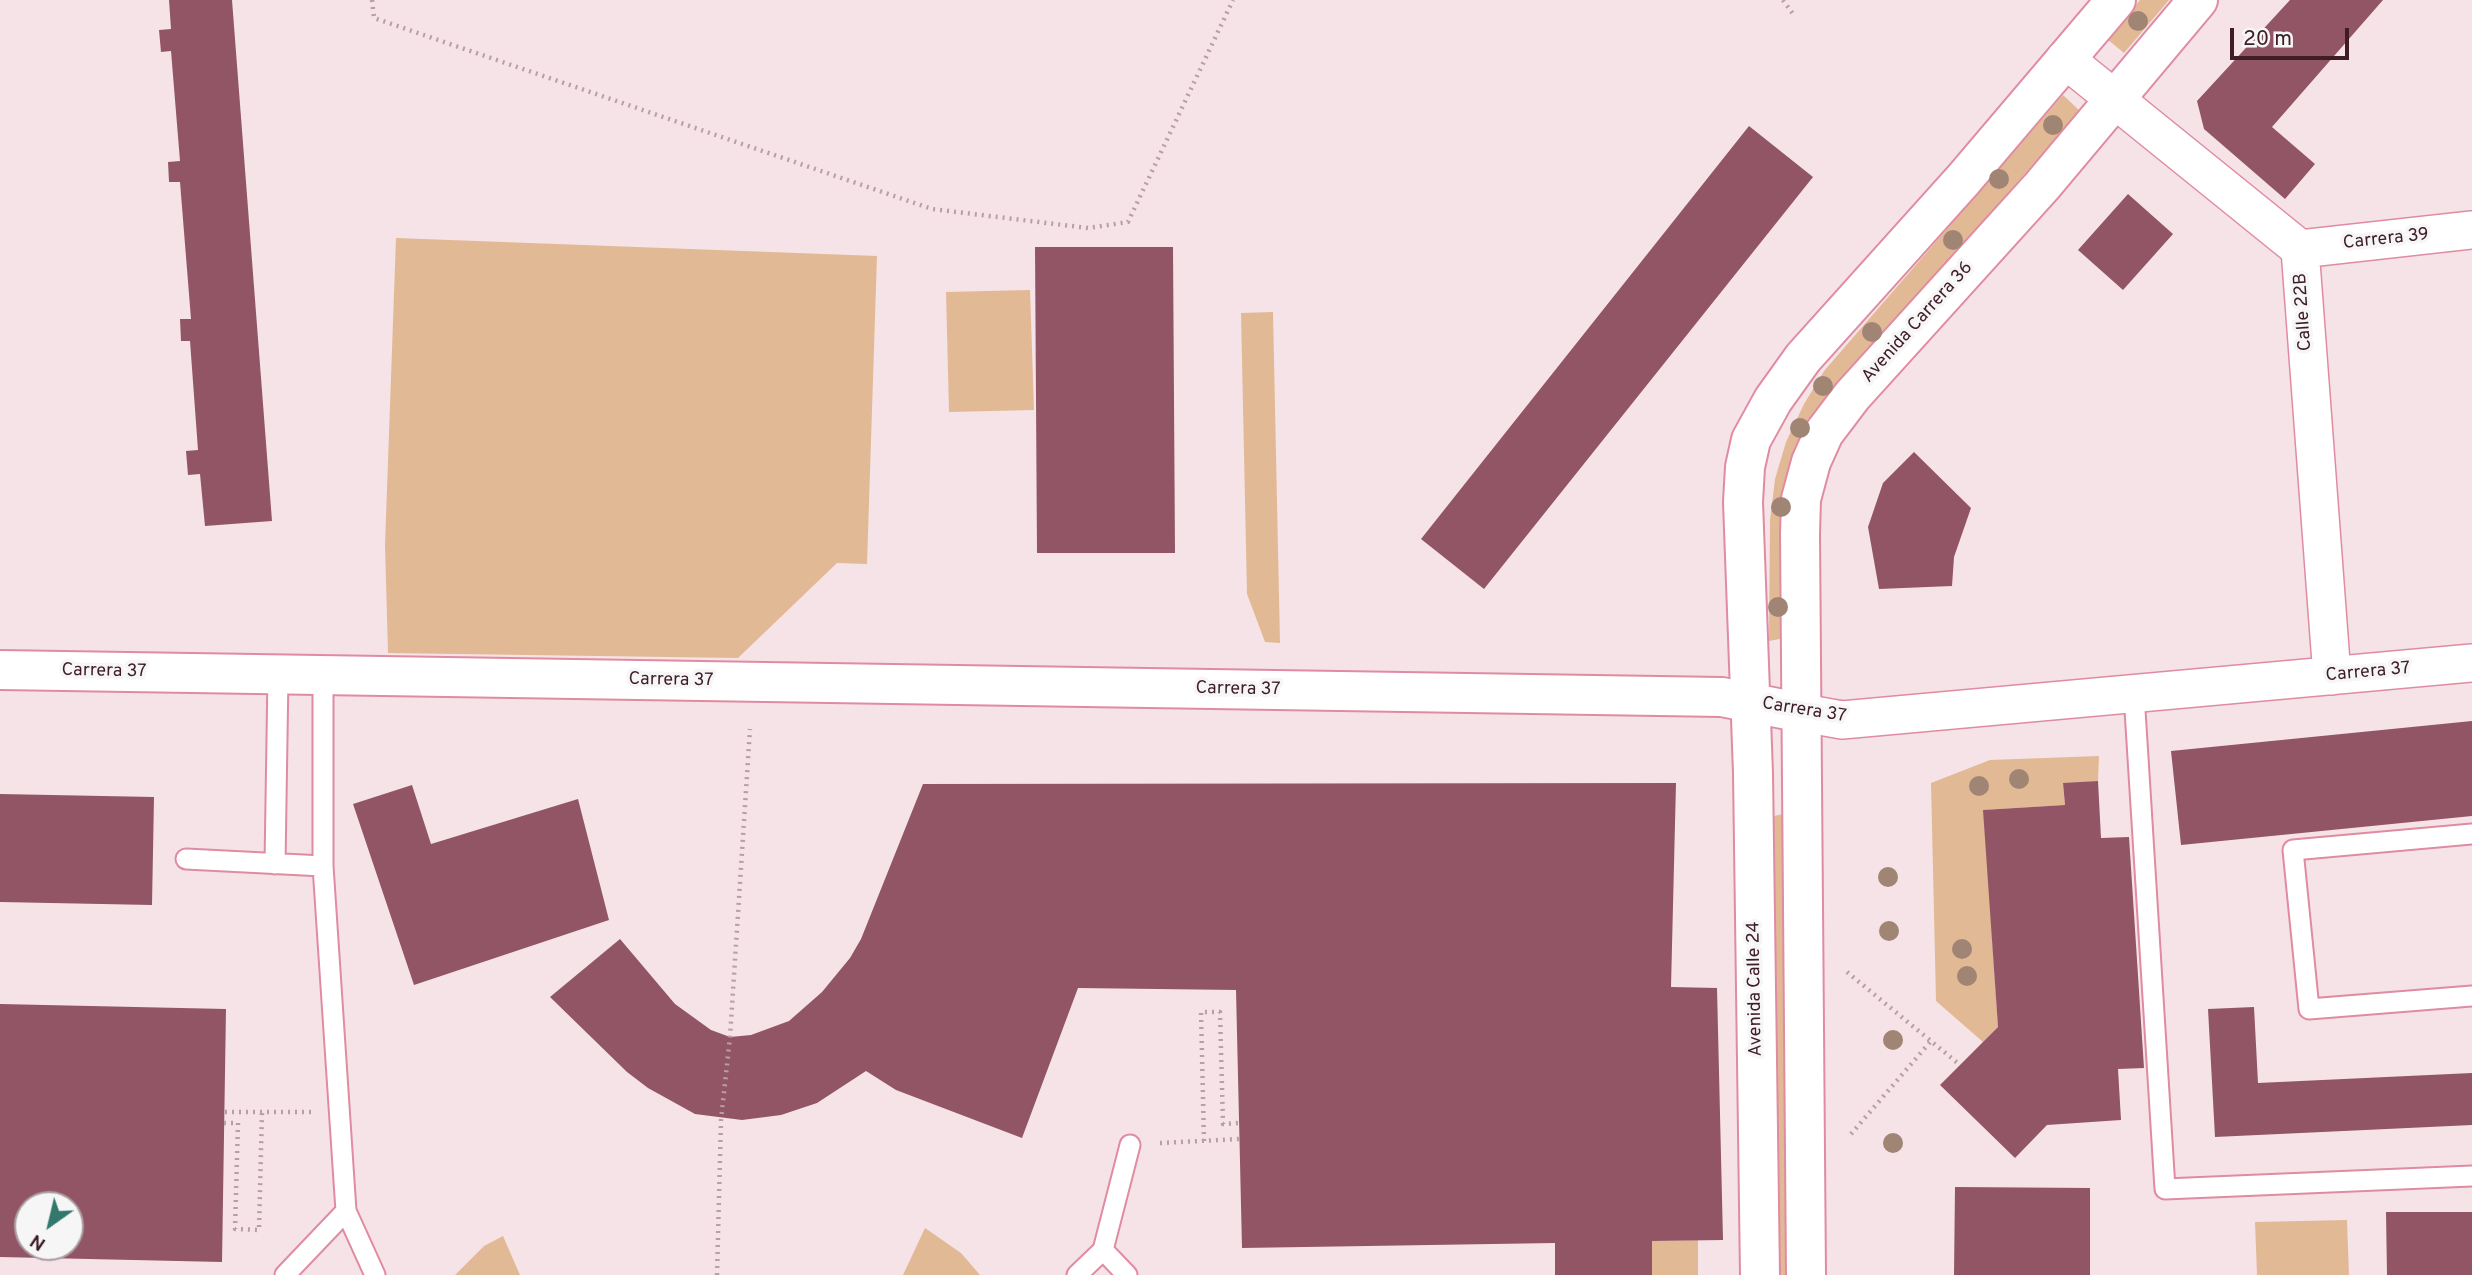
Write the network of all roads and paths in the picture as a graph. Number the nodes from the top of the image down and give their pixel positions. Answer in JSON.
{"nodes":[{"id":1,"x":372,"y":0,"type":"edge"},
{"id":2,"x":1233,"y":0,"type":"edge"},
{"id":3,"x":1783,"y":0,"type":"edge"},
{"id":4,"x":2199,"y":0,"type":"edge"},
{"id":5,"x":2105,"y":4,"type":"edge"},
{"id":6,"x":1793,"y":14,"type":"dead end"},
{"id":7,"x":2066,"y":59,"type":"junction"},
{"id":8,"x":2115,"y":99,"type":"junction"},
{"id":9,"x":2472,"y":230,"type":"edge"},
{"id":10,"x":2300,"y":249,"type":"junction"},
{"id":11,"x":2472,"y":663,"type":"edge"},
{"id":12,"x":0,"y":670,"type":"edge"},
{"id":13,"x":278,"y":675,"type":"junction"},
{"id":14,"x":323,"y":675,"type":"junction"},
{"id":15,"x":2332,"y":676,"type":"junction"},
{"id":16,"x":2134,"y":694,"type":"junction"},
{"id":17,"x":1749,"y":703,"type":"junction"},
{"id":18,"x":1803,"y":713,"type":"junction"},
{"id":19,"x":750,"y":729,"type":"dead end"},
{"id":20,"x":2472,"y":834,"type":"edge"},
{"id":21,"x":186,"y":859,"type":"dead end"},
{"id":22,"x":275,"y":864,"type":"junction"},
{"id":23,"x":324,"y":866,"type":"junction"},
{"id":24,"x":1847,"y":972,"type":"dead end"},
{"id":25,"x":2472,"y":996,"type":"edge"},
{"id":26,"x":1930,"y":1041,"type":"junction"},
{"id":27,"x":1960,"y":1065,"type":"dead end"},
{"id":28,"x":225,"y":1112,"type":"dead end"},
{"id":29,"x":262,"y":1112,"type":"junction"},
{"id":30,"x":340,"y":1112,"type":"junction"},
{"id":31,"x":225,"y":1123,"type":"dead end"},
{"id":32,"x":1239,"y":1123,"type":"dead end"},
{"id":33,"x":1851,"y":1134,"type":"dead end"},
{"id":34,"x":1239,"y":1139,"type":"dead end"},
{"id":35,"x":1204,"y":1140,"type":"junction"},
{"id":36,"x":1130,"y":1145,"type":"joint"},
{"id":37,"x":2472,"y":1176,"type":"edge"},
{"id":38,"x":346,"y":1211,"type":"junction"},
{"id":39,"x":1103,"y":1250,"type":"junction"},
{"id":40,"x":285,"y":1275,"type":"edge"},
{"id":41,"x":375,"y":1275,"type":"edge"},
{"id":42,"x":717,"y":1275,"type":"edge"},
{"id":43,"x":1077,"y":1275,"type":"edge"},
{"id":44,"x":1127,"y":1275,"type":"edge"},
{"id":45,"x":1760,"y":1275,"type":"edge"},
{"id":46,"x":1806,"y":1275,"type":"edge"}],
"edges":[{"from":1,"to":2,"type":"path"},
{"from":3,"to":6,"type":"path"},
{"from":4,"to":8,"type":"main road","name":"Avenida Carrera 36"},
{"from":5,"to":7,"type":"main road"},
{"from":7,"to":8,"type":"street","name":"Calle 22B"},
{"from":7,"to":17,"type":"main road"},
{"from":8,"to":10,"type":"street","name":"Calle 22B"},
{"from":8,"to":18,"type":"main road","name":"Avenida Carrera 36"},
{"from":9,"to":10,"type":"street","name":"Carrera 39"},
{"from":10,"to":15,"type":"street","name":"Calle 22B"},
{"from":11,"to":15,"type":"street","name":"Carrera 37"},
{"from":12,"to":13,"type":"main road","name":"Carrera 37"},
{"from":13,"to":14,"type":"main road","name":"Carrera 37"},
{"from":13,"to":22,"type":"lane"},
{"from":14,"to":17,"type":"main road","name":"Carrera 37"},
{"from":14,"to":23,"type":"lane"},
{"from":15,"to":16,"type":"street","name":"Carrera 37"},
{"from":16,"to":18,"type":"street","name":"Carrera 37"},
{"from":16,"to":37,"type":"lane"},
{"from":17,"to":18,"type":"main road","name":"Carrera 37"},
{"from":17,"to":45,"type":"main road","name":"Avenida Calle 24"},
{"from":18,"to":46,"type":"main road"},
{"from":19,"to":42,"type":"path"},
{"from":20,"to":25,"type":"lane"},
{"from":21,"to":22,"type":"lane"},
{"from":22,"to":23,"type":"lane"},
{"from":23,"to":30,"type":"lane"},
{"from":24,"to":26,"type":"path"},
{"from":26,"to":27,"type":"path"},
{"from":26,"to":33,"type":"path"},
{"from":28,"to":29,"type":"path"},
{"from":29,"to":30,"type":"path"},
{"from":29,"to":31,"type":"path"},
{"from":30,"to":38,"type":"lane"},
{"from":32,"to":35,"type":"path"},
{"from":34,"to":35,"type":"path"},
{"from":35,"to":36,"type":"path"},
{"from":36,"to":39,"type":"lane"},
{"from":38,"to":40,"type":"lane"},
{"from":38,"to":41,"type":"lane"},
{"from":39,"to":43,"type":"lane"},
{"from":39,"to":44,"type":"lane"}]}
